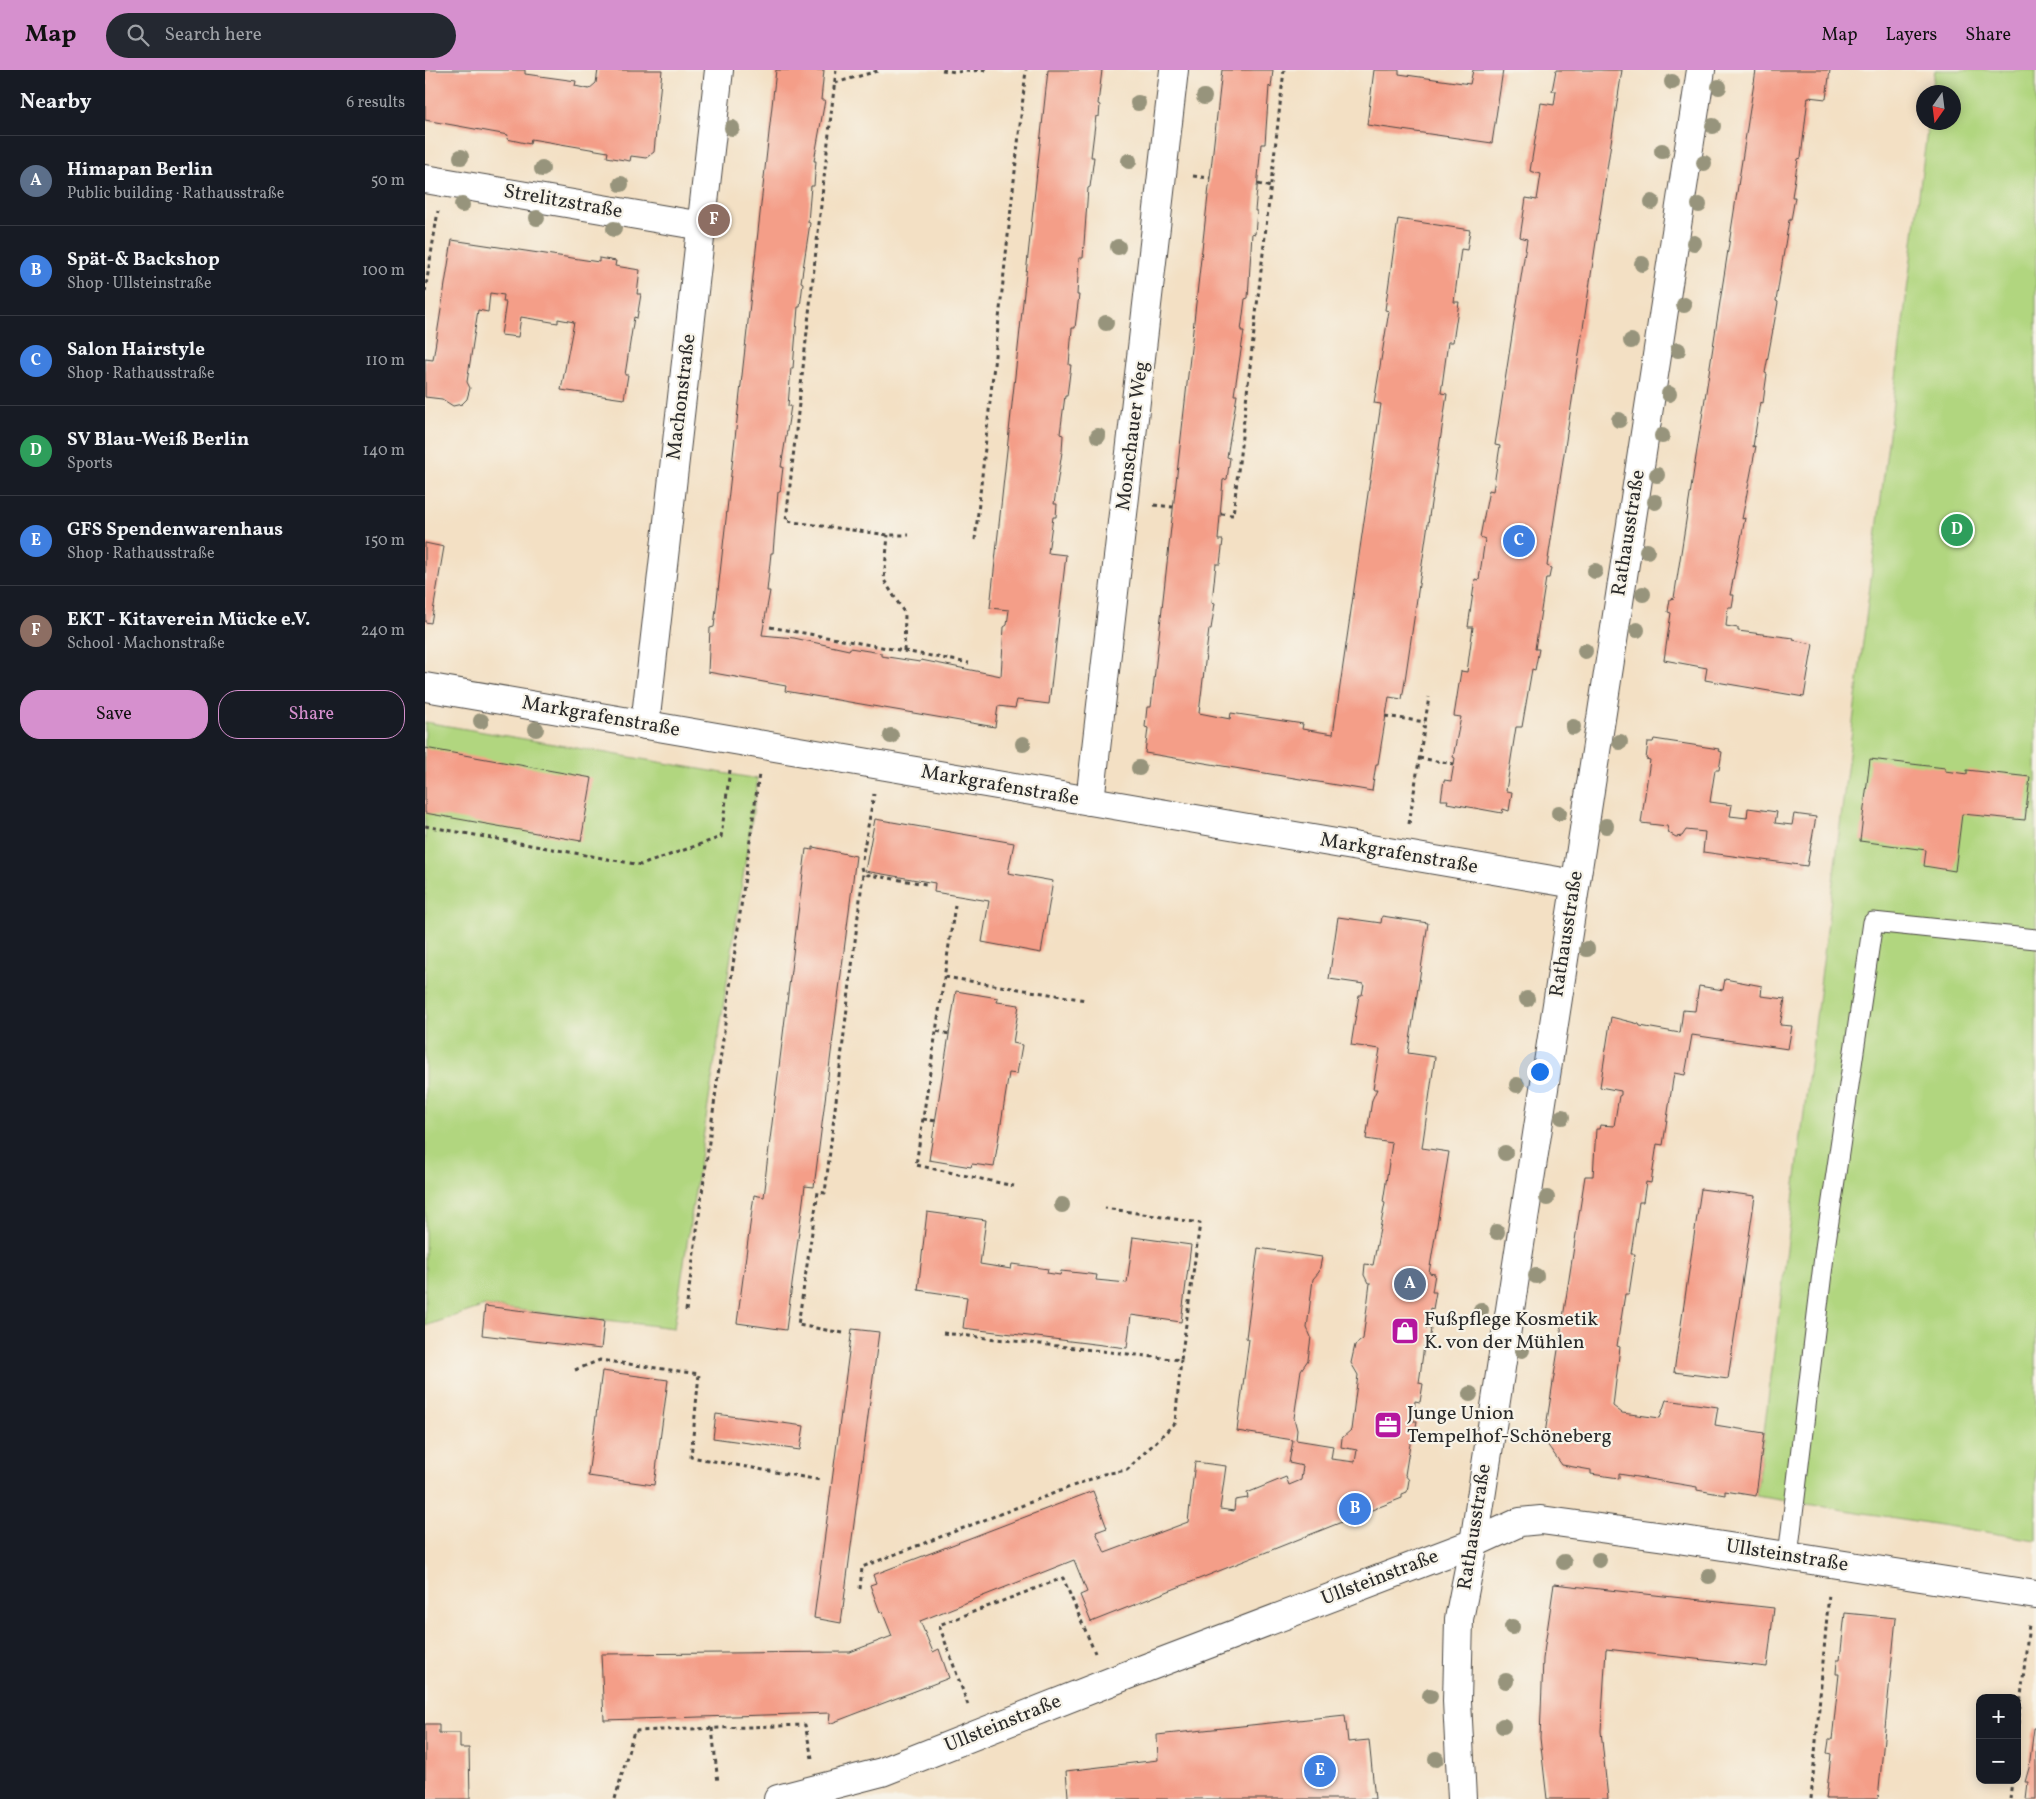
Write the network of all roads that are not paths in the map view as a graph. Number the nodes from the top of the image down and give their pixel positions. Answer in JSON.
{"nodes":[{"id":1,"x":719,"y":70,"type":"edge"},
{"id":2,"x":1174,"y":70,"type":"edge"},
{"id":3,"x":1701,"y":70,"type":"edge"},
{"id":4,"x":425,"y":179,"type":"edge"},
{"id":5,"x":702,"y":226,"type":"junction"},
{"id":6,"x":425,"y":687,"type":"edge"},
{"id":7,"x":645,"y":725,"type":"junction"},
{"id":8,"x":1090,"y":801,"type":"junction"},
{"id":9,"x":1575,"y":884,"type":"junction"},
{"id":10,"x":2036,"y":939,"type":"edge"},
{"id":11,"x":1473,"y":1543,"type":"junction"},
{"id":12,"x":1789,"y":1556,"type":"junction"},
{"id":13,"x":2033,"y":1606,"type":"edge"},
{"id":14,"x":778,"y":1799,"type":"edge"},
{"id":15,"x":1462,"y":1799,"type":"edge"}],
"edges":[{"from":1,"to":5,"type":"street","name":"Machonstraße"},
{"from":2,"to":8,"type":"street","name":"Monschauer Weg"},
{"from":3,"to":9,"type":"street","name":"Rathausstraße"},
{"from":4,"to":5,"type":"street","name":"Strelitzstraße"},
{"from":5,"to":7,"type":"street","name":"Machonstraße"},
{"from":6,"to":7,"type":"street","name":"Markgrafenstraße"},
{"from":7,"to":8,"type":"street","name":"Markgrafenstraße"},
{"from":8,"to":9,"type":"street","name":"Markgrafenstraße"},
{"from":9,"to":11,"type":"street","name":"Rathausstraße"},
{"from":10,"to":12,"type":"lane"},
{"from":11,"to":12,"type":"street","name":"Ullsteinstraße"},
{"from":11,"to":14,"type":"street","name":"Ullsteinstraße"},
{"from":11,"to":15,"type":"street","name":"Rathausstraße"},
{"from":12,"to":13,"type":"street","name":"Ullsteinstraße"}]}
